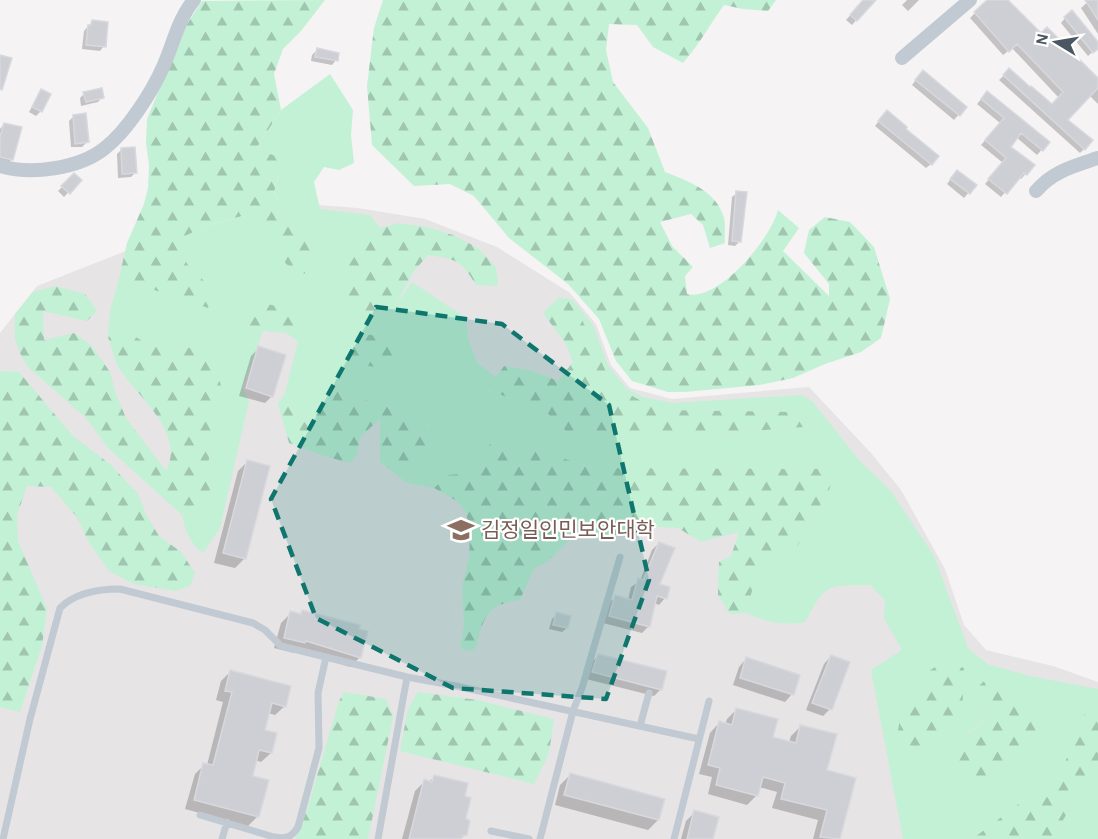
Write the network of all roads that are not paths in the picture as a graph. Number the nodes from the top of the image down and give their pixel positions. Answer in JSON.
{"nodes":[{"id":1,"x":194,"y":0,"type":"edge"},
{"id":2,"x":970,"y":0,"type":"edge"},
{"id":3,"x":902,"y":58,"type":"dead end"},
{"id":4,"x":1098,"y":158,"type":"edge"},
{"id":5,"x":0,"y":166,"type":"edge"},
{"id":6,"x":1036,"y":191,"type":"dead end"},
{"id":7,"x":620,"y":557,"type":"dead end"},
{"id":8,"x":326,"y":657,"type":"junction"},
{"id":9,"x":407,"y":677,"type":"junction"},
{"id":10,"x":649,"y":693,"type":"dead end"},
{"id":11,"x":709,"y":701,"type":"dead end"},
{"id":12,"x":573,"y":711,"type":"junction"},
{"id":13,"x":640,"y":726,"type":"junction"},
{"id":14,"x":699,"y":739,"type":"junction"},
{"id":15,"x":200,"y":815,"type":"dead end"},
{"id":16,"x":227,"y":822,"type":"junction"},
{"id":17,"x":491,"y":831,"type":"dead end"},
{"id":18,"x":3,"y":839,"type":"edge"},
{"id":19,"x":222,"y":839,"type":"edge"},
{"id":20,"x":378,"y":839,"type":"edge"},
{"id":21,"x":529,"y":839,"type":"edge"},
{"id":22,"x":540,"y":839,"type":"edge"},
{"id":23,"x":674,"y":839,"type":"edge"}],
"edges":[{"from":1,"to":5,"type":"street"},
{"from":2,"to":3,"type":"street"},
{"from":4,"to":6,"type":"street"},
{"from":7,"to":12,"type":"lane"},
{"from":8,"to":9,"type":"lane"},
{"from":8,"to":16,"type":"lane"},
{"from":8,"to":18,"type":"lane"},
{"from":9,"to":12,"type":"lane"},
{"from":9,"to":20,"type":"lane"},
{"from":10,"to":13,"type":"lane"},
{"from":11,"to":14,"type":"lane"},
{"from":12,"to":13,"type":"lane"},
{"from":12,"to":22,"type":"lane"},
{"from":13,"to":14,"type":"lane"},
{"from":14,"to":23,"type":"lane"},
{"from":15,"to":16,"type":"lane"},
{"from":16,"to":19,"type":"lane"},
{"from":17,"to":21,"type":"lane"}]}
